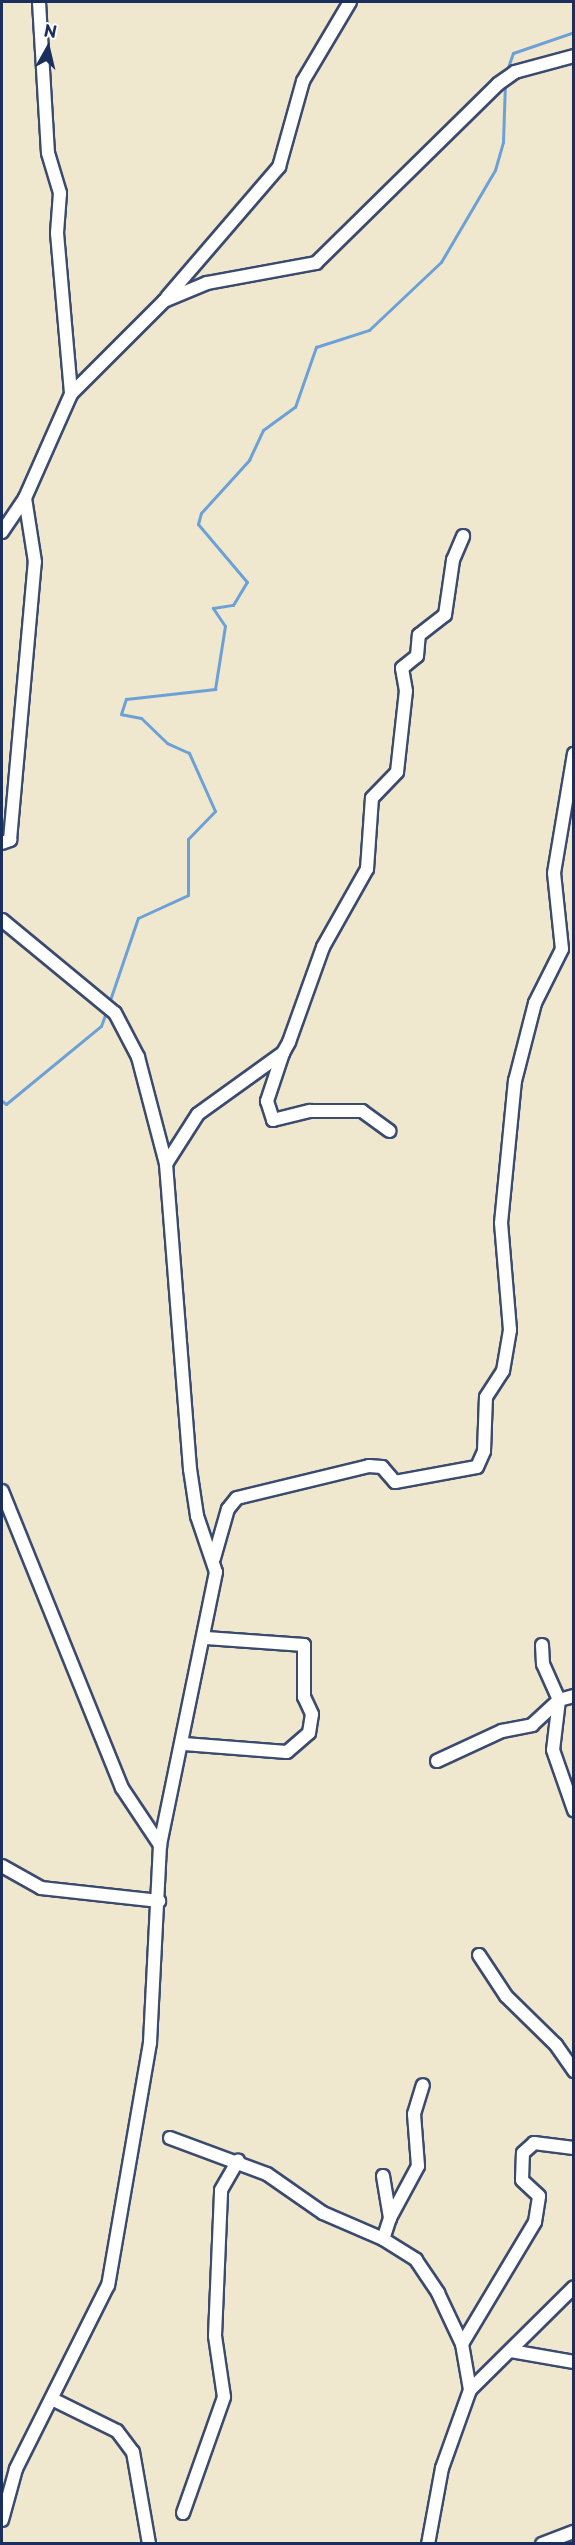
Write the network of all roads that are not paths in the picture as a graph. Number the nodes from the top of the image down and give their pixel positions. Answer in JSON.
{"nodes":[{"id":1,"x":39,"y":2,"type":"edge"},
{"id":2,"x":350,"y":2,"type":"edge"},
{"id":3,"x":573,"y":56,"type":"edge"},
{"id":4,"x":164,"y":301,"type":"junction"},
{"id":5,"x":71,"y":394,"type":"junction"},
{"id":6,"x":25,"y":498,"type":"junction"},
{"id":7,"x":2,"y":532,"type":"edge"},
{"id":8,"x":463,"y":536,"type":"dead end"},
{"id":9,"x":573,"y":754,"type":"edge"},
{"id":10,"x":2,"y":843,"type":"edge"},
{"id":11,"x":2,"y":920,"type":"edge"},
{"id":12,"x":284,"y":1053,"type":"junction"},
{"id":13,"x":390,"y":1131,"type":"dead end"},
{"id":14,"x":166,"y":1164,"type":"junction"},
{"id":15,"x":2,"y":1491,"type":"edge"},
{"id":16,"x":214,"y":1558,"type":"junction"},
{"id":17,"x":206,"y":1638,"type":"junction"},
{"id":18,"x":542,"y":1646,"type":"dead end"},
{"id":19,"x":573,"y":1696,"type":"edge"},
{"id":20,"x":559,"y":1700,"type":"junction"},
{"id":21,"x":184,"y":1744,"type":"junction"},
{"id":22,"x":437,"y":1761,"type":"dead end"},
{"id":23,"x":573,"y":1810,"type":"edge"},
{"id":24,"x":160,"y":1845,"type":"junction"},
{"id":25,"x":2,"y":1866,"type":"edge"},
{"id":26,"x":159,"y":1901,"type":"junction"},
{"id":27,"x":479,"y":1955,"type":"dead end"},
{"id":28,"x":573,"y":2071,"type":"edge"},
{"id":29,"x":423,"y":2085,"type":"dead end"},
{"id":30,"x":170,"y":2138,"type":"dead end"},
{"id":31,"x":573,"y":2148,"type":"edge"},
{"id":32,"x":238,"y":2161,"type":"junction"},
{"id":33,"x":383,"y":2176,"type":"dead end"},
{"id":34,"x":390,"y":2218,"type":"junction"},
{"id":35,"x":383,"y":2239,"type":"junction"},
{"id":36,"x":573,"y":2287,"type":"edge"},
{"id":37,"x":462,"y":2344,"type":"junction"},
{"id":38,"x":511,"y":2351,"type":"junction"},
{"id":39,"x":573,"y":2362,"type":"edge"},
{"id":40,"x":470,"y":2390,"type":"junction"},
{"id":41,"x":52,"y":2399,"type":"junction"},
{"id":42,"x":183,"y":2513,"type":"dead end"},
{"id":43,"x":2,"y":2520,"type":"edge"},
{"id":44,"x":573,"y":2532,"type":"edge"},
{"id":45,"x":148,"y":2544,"type":"edge"},
{"id":46,"x":428,"y":2544,"type":"edge"},
{"id":47,"x":542,"y":2544,"type":"edge"}],
"edges":[{"from":1,"to":5,"type":"street"},
{"from":2,"to":4,"type":"street"},
{"from":3,"to":4,"type":"street"},
{"from":4,"to":5,"type":"street"},
{"from":5,"to":6,"type":"street"},
{"from":6,"to":7,"type":"street"},
{"from":6,"to":10,"type":"street"},
{"from":8,"to":12,"type":"street"},
{"from":9,"to":16,"type":"street"},
{"from":11,"to":14,"type":"street"},
{"from":12,"to":13,"type":"street"},
{"from":12,"to":14,"type":"street"},
{"from":14,"to":16,"type":"street"},
{"from":15,"to":24,"type":"street"},
{"from":16,"to":17,"type":"street"},
{"from":17,"to":21,"type":"street"},
{"from":17,"to":21,"type":"street"},
{"from":18,"to":20,"type":"street"},
{"from":19,"to":20,"type":"street"},
{"from":20,"to":22,"type":"street"},
{"from":20,"to":23,"type":"street"},
{"from":21,"to":24,"type":"street"},
{"from":24,"to":26,"type":"street"},
{"from":25,"to":26,"type":"street"},
{"from":26,"to":41,"type":"street"},
{"from":27,"to":28,"type":"street"},
{"from":29,"to":34,"type":"street"},
{"from":30,"to":32,"type":"street"},
{"from":31,"to":37,"type":"street"},
{"from":32,"to":35,"type":"street"},
{"from":32,"to":42,"type":"street"},
{"from":33,"to":34,"type":"street"},
{"from":34,"to":35,"type":"street"},
{"from":35,"to":37,"type":"street"},
{"from":36,"to":38,"type":"street"},
{"from":37,"to":40,"type":"street"},
{"from":38,"to":39,"type":"street"},
{"from":38,"to":40,"type":"street"},
{"from":40,"to":46,"type":"street"},
{"from":41,"to":43,"type":"street"},
{"from":41,"to":45,"type":"street"},
{"from":44,"to":47,"type":"street"}]}
